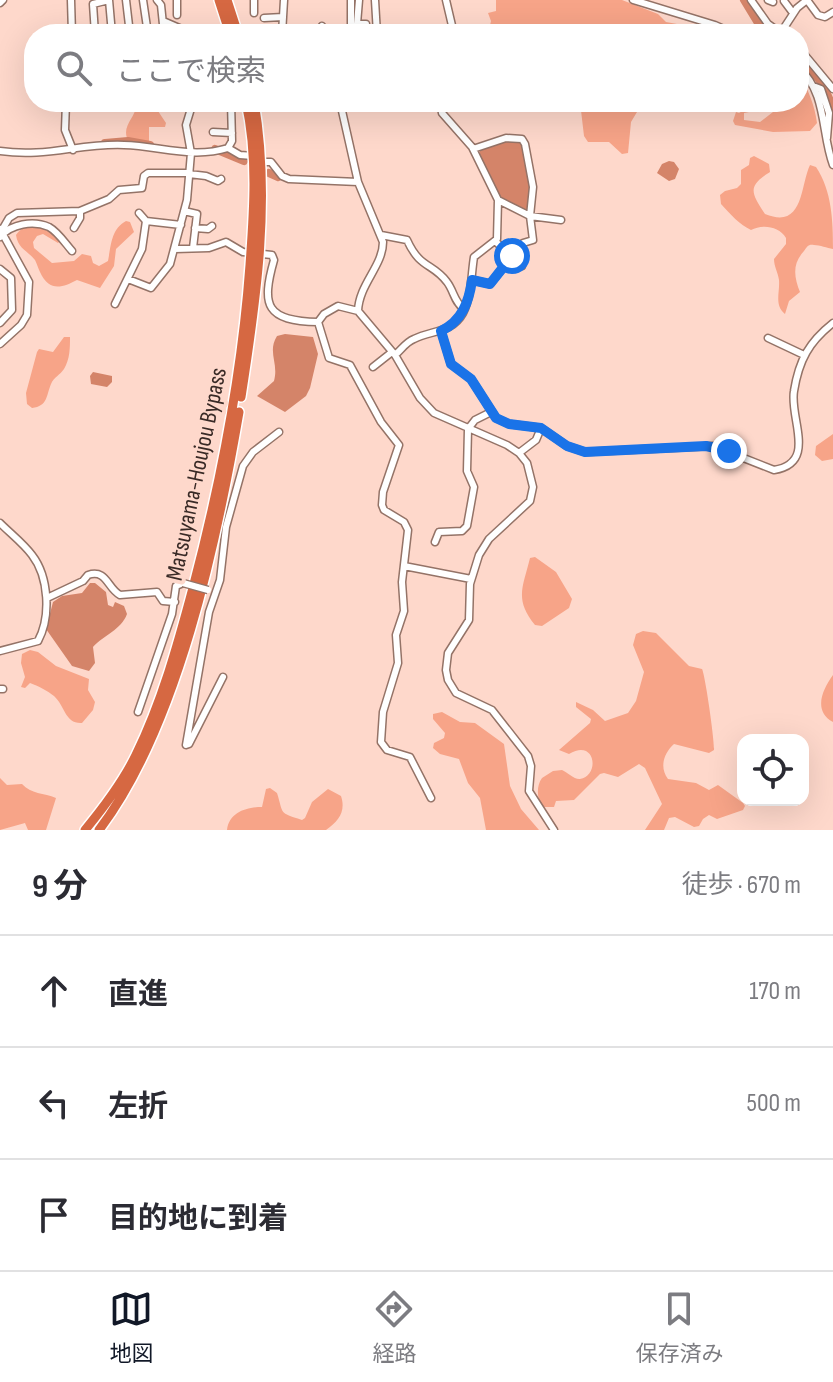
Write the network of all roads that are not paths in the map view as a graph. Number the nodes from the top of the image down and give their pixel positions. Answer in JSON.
{"nodes":[{"id":1,"x":71,"y":0,"type":"edge"},
{"id":2,"x":109,"y":0,"type":"edge"},
{"id":3,"x":126,"y":0,"type":"edge"},
{"id":4,"x":143,"y":0,"type":"edge"},
{"id":5,"x":157,"y":0,"type":"edge"},
{"id":6,"x":177,"y":0,"type":"edge"},
{"id":7,"x":219,"y":0,"type":"edge"},
{"id":8,"x":227,"y":0,"type":"edge"},
{"id":9,"x":254,"y":0,"type":"edge"},
{"id":10,"x":284,"y":0,"type":"edge"},
{"id":11,"x":351,"y":0,"type":"edge"},
{"id":12,"x":359,"y":0,"type":"edge"},
{"id":13,"x":375,"y":0,"type":"edge"},
{"id":14,"x":446,"y":0,"type":"edge"},
{"id":15,"x":633,"y":0,"type":"edge"},
{"id":16,"x":807,"y":0,"type":"edge"},
{"id":17,"x":754,"y":1,"type":"edge"},
{"id":18,"x":784,"y":1,"type":"edge"},
{"id":19,"x":833,"y":12,"type":"edge"},
{"id":20,"x":254,"y":13,"type":"dead end"},
{"id":21,"x":793,"y":13,"type":"junction"},
{"id":22,"x":176,"y":15,"type":"dead end"},
{"id":23,"x":283,"y":17,"type":"junction"},
{"id":24,"x":264,"y":18,"type":"dead end"},
{"id":25,"x":163,"y":21,"type":"junction"},
{"id":26,"x":72,"y":24,"type":"edge"},
{"id":27,"x":94,"y":24,"type":"edge"},
{"id":28,"x":111,"y":24,"type":"edge"},
{"id":29,"x":129,"y":24,"type":"edge"},
{"id":30,"x":147,"y":24,"type":"edge"},
{"id":31,"x":163,"y":24,"type":"edge"},
{"id":32,"x":172,"y":24,"type":"edge"},
{"id":33,"x":227,"y":24,"type":"edge"},
{"id":34,"x":235,"y":24,"type":"edge"},
{"id":35,"x":283,"y":24,"type":"edge"},
{"id":36,"x":351,"y":24,"type":"edge"},
{"id":37,"x":366,"y":24,"type":"dead end"},
{"id":38,"x":376,"y":24,"type":"edge"},
{"id":39,"x":452,"y":24,"type":"edge"},
{"id":40,"x":712,"y":24,"type":"edge"},
{"id":41,"x":768,"y":24,"type":"edge"},
{"id":42,"x":787,"y":24,"type":"edge"},
{"id":43,"x":809,"y":60,"type":"edge"},
{"id":44,"x":809,"y":81,"type":"edge"},
{"id":45,"x":813,"y":86,"type":"junction"},
{"id":46,"x":833,"y":89,"type":"edge"},
{"id":47,"x":66,"y":112,"type":"edge"},
{"id":48,"x":190,"y":112,"type":"edge"},
{"id":49,"x":231,"y":112,"type":"edge"},
{"id":50,"x":248,"y":112,"type":"edge"},
{"id":51,"x":254,"y":112,"type":"edge"},
{"id":52,"x":342,"y":112,"type":"edge"},
{"id":53,"x":443,"y":112,"type":"edge"},
{"id":54,"x":831,"y":116,"type":"edge"},
{"id":55,"x":213,"y":132,"type":"dead end"},
{"id":56,"x":232,"y":133,"type":"junction"},
{"id":57,"x":826,"y":140,"type":"junction"},
{"id":58,"x":473,"y":149,"type":"junction"},
{"id":59,"x":73,"y":150,"type":"junction"},
{"id":60,"x":223,"y":150,"type":"junction"},
{"id":61,"x":0,"y":151,"type":"edge"},
{"id":62,"x":191,"y":153,"type":"junction"},
{"id":63,"x":256,"y":159,"type":"junction"},
{"id":64,"x":833,"y":165,"type":"edge"},
{"id":65,"x":190,"y":174,"type":"junction"},
{"id":66,"x":221,"y":179,"type":"dead end"},
{"id":67,"x":358,"y":182,"type":"junction"},
{"id":68,"x":498,"y":200,"type":"junction"},
{"id":69,"x":80,"y":211,"type":"junction"},
{"id":70,"x":184,"y":211,"type":"junction"},
{"id":71,"x":139,"y":213,"type":"dead end"},
{"id":72,"x":530,"y":216,"type":"junction"},
{"id":73,"x":561,"y":220,"type":"dead end"},
{"id":74,"x":146,"y":221,"type":"junction"},
{"id":75,"x":181,"y":225,"type":"junction"},
{"id":76,"x":212,"y":226,"type":"dead end"},
{"id":77,"x":74,"y":228,"type":"dead end"},
{"id":78,"x":195,"y":228,"type":"junction"},
{"id":79,"x":1,"y":232,"type":"edge"},
{"id":80,"x":381,"y":235,"type":"junction"},
{"id":81,"x":496,"y":242,"type":"junction"},
{"id":82,"x":193,"y":248,"type":"junction"},
{"id":83,"x":175,"y":249,"type":"junction"},
{"id":84,"x":72,"y":251,"type":"dead end"},
{"id":85,"x":255,"y":252,"type":"junction"},
{"id":86,"x":511,"y":257,"type":"junction"},
{"id":87,"x":522,"y":266,"type":"dead end"},
{"id":88,"x":1,"y":271,"type":"edge"},
{"id":89,"x":128,"y":279,"type":"junction"},
{"id":90,"x":472,"y":280,"type":"junction"},
{"id":91,"x":115,"y":304,"type":"dead end"},
{"id":92,"x":462,"y":308,"type":"junction"},
{"id":93,"x":358,"y":311,"type":"junction"},
{"id":94,"x":453,"y":313,"type":"dead end"},
{"id":95,"x":318,"y":322,"type":"junction"},
{"id":96,"x":0,"y":323,"type":"edge"},
{"id":97,"x":833,"y":323,"type":"edge"},
{"id":98,"x":441,"y":331,"type":"junction"},
{"id":99,"x":768,"y":338,"type":"dead end"},
{"id":100,"x":0,"y":344,"type":"edge"},
{"id":101,"x":393,"y":354,"type":"junction"},
{"id":102,"x":804,"y":355,"type":"junction"},
{"id":103,"x":373,"y":367,"type":"dead end"},
{"id":104,"x":491,"y":412,"type":"junction"},
{"id":105,"x":541,"y":428,"type":"junction"},
{"id":106,"x":468,"y":429,"type":"junction"},
{"id":107,"x":279,"y":432,"type":"dead end"},
{"id":108,"x":519,"y":453,"type":"junction"},
{"id":109,"x":0,"y":523,"type":"edge"},
{"id":110,"x":218,"y":525,"type":"junction"},
{"id":111,"x":435,"y":542,"type":"dead end"},
{"id":112,"x":404,"y":566,"type":"junction"},
{"id":113,"x":471,"y":579,"type":"junction"},
{"id":114,"x":217,"y":593,"type":"junction"},
{"id":115,"x":47,"y":598,"type":"junction"},
{"id":116,"x":175,"y":602,"type":"junction"},
{"id":117,"x":0,"y":651,"type":"edge"},
{"id":118,"x":223,"y":677,"type":"dead end"},
{"id":119,"x":138,"y":712,"type":"dead end"},
{"id":120,"x":431,"y":798,"type":"dead end"},
{"id":121,"x":85,"y":830,"type":"edge"},
{"id":122,"x":99,"y":830,"type":"edge"},
{"id":123,"x":554,"y":830,"type":"edge"}],
"edges":[{"from":1,"to":26,"type":"street"},
{"from":2,"to":27,"type":"street"},
{"from":2,"to":28,"type":"street"},
{"from":3,"to":29,"type":"street"},
{"from":4,"to":30,"type":"street"},
{"from":5,"to":25,"type":"street"},
{"from":6,"to":22,"type":"street"},
{"from":7,"to":33,"type":"highway"},
{"from":8,"to":34,"type":"highway"},
{"from":9,"to":20,"type":"street"},
{"from":10,"to":23,"type":"street"},
{"from":11,"to":36,"type":"street"},
{"from":12,"to":37,"type":"street"},
{"from":13,"to":38,"type":"street"},
{"from":14,"to":39,"type":"street"},
{"from":15,"to":40,"type":"street"},
{"from":16,"to":19,"type":"street"},
{"from":16,"to":21,"type":"street"},
{"from":17,"to":41,"type":"street"},
{"from":18,"to":21,"type":"street"},
{"from":21,"to":42,"type":"street"},
{"from":23,"to":24,"type":"street"},
{"from":23,"to":35,"type":"street"},
{"from":25,"to":31,"type":"street"},
{"from":25,"to":32,"type":"street"},
{"from":43,"to":46,"type":"street"},
{"from":44,"to":45,"type":"street"},
{"from":45,"to":54,"type":"street"},
{"from":45,"to":57,"type":"street"},
{"from":47,"to":59,"type":"street"},
{"from":48,"to":62,"type":"street"},
{"from":49,"to":56,"type":"street"},
{"from":50,"to":63,"type":"highway","name":"Matsuyama-Houjou Bypass"},
{"from":51,"to":63,"type":"highway","name":"Matsuyama-Houjou Bypass"},
{"from":52,"to":67,"type":"street"},
{"from":53,"to":58,"type":"street"},
{"from":54,"to":57,"type":"street"},
{"from":55,"to":56,"type":"street"},
{"from":56,"to":60,"type":"street"},
{"from":57,"to":64,"type":"street"},
{"from":58,"to":68,"type":"street"},
{"from":58,"to":72,"type":"street"},
{"from":59,"to":61,"type":"street"},
{"from":59,"to":62,"type":"street"},
{"from":60,"to":62,"type":"street"},
{"from":60,"to":63,"type":"street"},
{"from":62,"to":65,"type":"street"},
{"from":63,"to":67,"type":"street"},
{"from":63,"to":85,"type":"highway","name":"Matsuyama-Houjou Bypass"},
{"from":65,"to":66,"type":"street"},
{"from":65,"to":69,"type":"street"},
{"from":65,"to":70,"type":"street"},
{"from":67,"to":80,"type":"street"},
{"from":68,"to":72,"type":"street"},
{"from":68,"to":81,"type":"street"},
{"from":69,"to":77,"type":"street"},
{"from":69,"to":79,"type":"street"},
{"from":70,"to":75,"type":"street"},
{"from":70,"to":78,"type":"street"},
{"from":71,"to":74,"type":"street"},
{"from":72,"to":73,"type":"street"},
{"from":72,"to":86,"type":"street"},
{"from":74,"to":75,"type":"street"},
{"from":74,"to":89,"type":"street"},
{"from":75,"to":83,"type":"street"},
{"from":76,"to":78,"type":"street"},
{"from":78,"to":82,"type":"street"},
{"from":79,"to":84,"type":"street"},
{"from":79,"to":100,"type":"street"},
{"from":80,"to":92,"type":"street"},
{"from":80,"to":93,"type":"street"},
{"from":81,"to":86,"type":"street"},
{"from":81,"to":90,"type":"street"},
{"from":82,"to":83,"type":"street"},
{"from":82,"to":85,"type":"street"},
{"from":83,"to":89,"type":"street"},
{"from":85,"to":95,"type":"street"},
{"from":85,"to":110,"type":"highway","name":"Matsuyama-Houjou Bypass"},
{"from":86,"to":87,"type":"street"},
{"from":86,"to":90,"type":"street"},
{"from":88,"to":96,"type":"street"},
{"from":89,"to":91,"type":"street"},
{"from":90,"to":92,"type":"street"},
{"from":92,"to":94,"type":"street"},
{"from":92,"to":98,"type":"street"},
{"from":93,"to":95,"type":"street"},
{"from":93,"to":101,"type":"street"},
{"from":95,"to":112,"type":"street"},
{"from":97,"to":102,"type":"street"},
{"from":98,"to":101,"type":"street"},
{"from":98,"to":104,"type":"street"},
{"from":99,"to":102,"type":"street"},
{"from":101,"to":103,"type":"street"},
{"from":101,"to":106,"type":"street"},
{"from":102,"to":105,"type":"street"},
{"from":104,"to":105,"type":"street"},
{"from":104,"to":106,"type":"street"},
{"from":105,"to":108,"type":"street"},
{"from":106,"to":108,"type":"street"},
{"from":106,"to":111,"type":"street"},
{"from":107,"to":110,"type":"street"},
{"from":108,"to":113,"type":"street"},
{"from":109,"to":115,"type":"street"},
{"from":110,"to":114,"type":"street"},
{"from":110,"to":121,"type":"highway","name":"Matsuyama-Houjou Bypass"},
{"from":110,"to":122,"type":"highway","name":"Matsuyama-Houjou Bypass"},
{"from":112,"to":113,"type":"street"},
{"from":112,"to":120,"type":"street"},
{"from":113,"to":123,"type":"street"},
{"from":114,"to":116,"type":"street","bridge":true},
{"from":114,"to":118,"type":"street"},
{"from":115,"to":116,"type":"street"},
{"from":115,"to":117,"type":"street"},
{"from":116,"to":119,"type":"street"}]}
